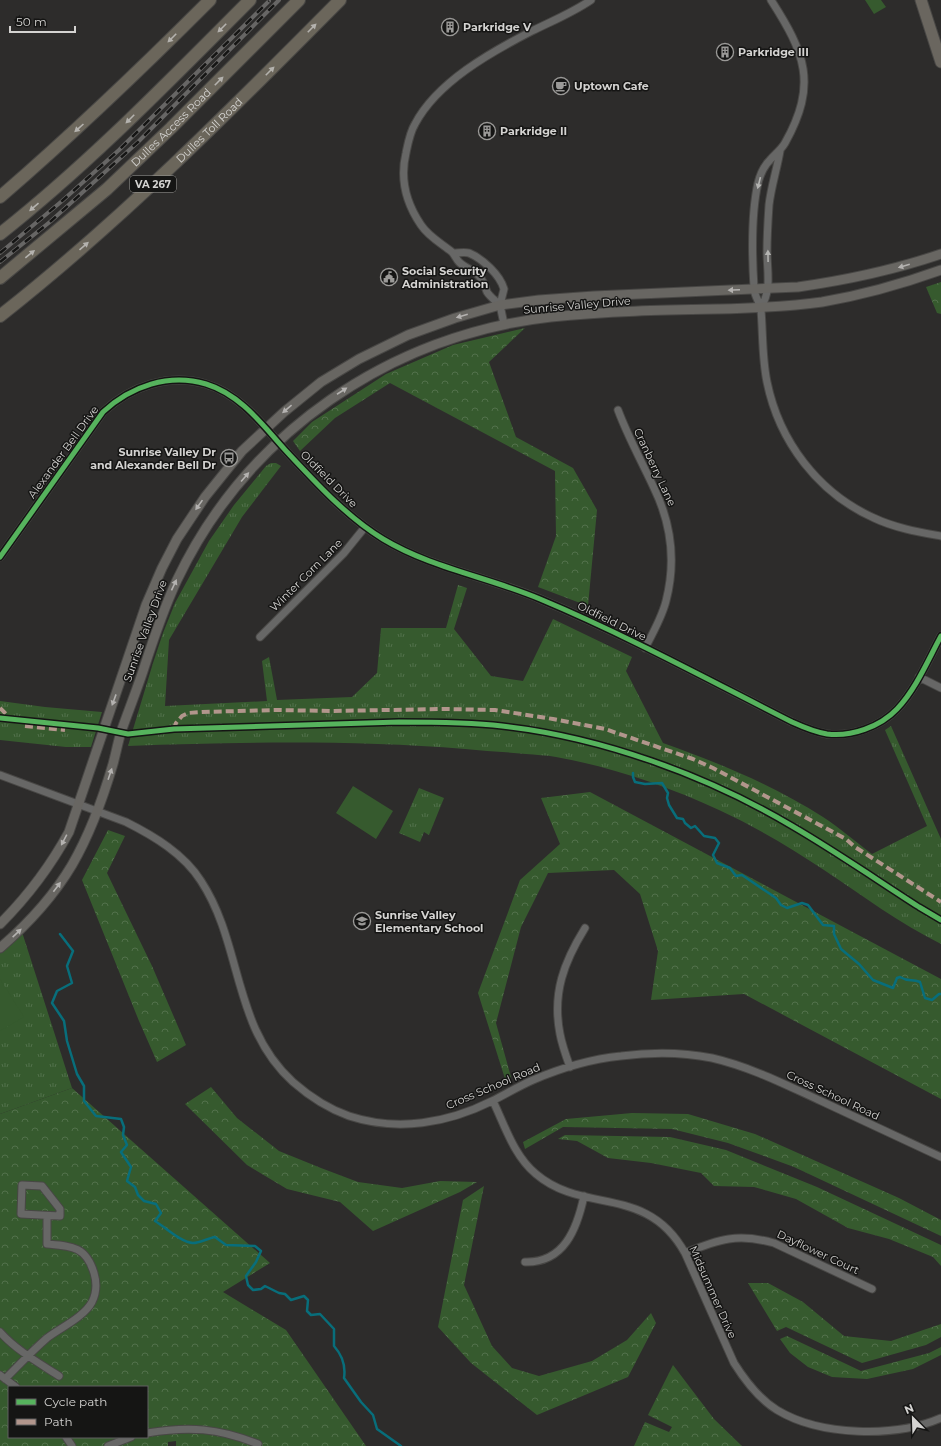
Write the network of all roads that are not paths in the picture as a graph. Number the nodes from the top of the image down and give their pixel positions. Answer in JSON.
{"nodes":[{"id":1,"x":210,"y":0,"type":"edge"},
{"id":2,"x":250,"y":0,"type":"edge"},
{"id":3,"x":299,"y":0,"type":"edge"},
{"id":4,"x":341,"y":0,"type":"edge"},
{"id":5,"x":591,"y":0,"type":"edge"},
{"id":6,"x":771,"y":0,"type":"edge"},
{"id":7,"x":921,"y":0,"type":"edge"},
{"id":8,"x":941,"y":62,"type":"edge"},
{"id":9,"x":780,"y":151,"type":"junction"},
{"id":10,"x":0,"y":196,"type":"edge"},
{"id":11,"x":0,"y":234,"type":"edge"},
{"id":12,"x":453,"y":253,"type":"junction"},
{"id":13,"x":941,"y":254,"type":"edge"},
{"id":14,"x":941,"y":270,"type":"edge"},
{"id":15,"x":0,"y":278,"type":"edge"},
{"id":16,"x":768,"y":288,"type":"junction"},
{"id":17,"x":754,"y":289,"type":"junction"},
{"id":18,"x":500,"y":305,"type":"junction"},
{"id":19,"x":761,"y":308,"type":"junction"},
{"id":20,"x":0,"y":316,"type":"edge"},
{"id":21,"x":504,"y":324,"type":"junction"},
{"id":22,"x":618,"y":410,"type":"dead end"},
{"id":23,"x":266,"y":428,"type":"junction"},
{"id":24,"x":278,"y":441,"type":"junction"},
{"id":25,"x":365,"y":527,"type":"junction"},
{"id":26,"x":941,"y":536,"type":"edge"},
{"id":27,"x":0,"y":557,"type":"edge"},
{"id":28,"x":941,"y":636,"type":"edge"},
{"id":29,"x":260,"y":637,"type":"dead end"},
{"id":30,"x":645,"y":648,"type":"junction"},
{"id":31,"x":919,"y":677,"type":"junction"},
{"id":32,"x":941,"y":688,"type":"edge"},
{"id":33,"x":0,"y":775,"type":"edge"},
{"id":34,"x":79,"y":804,"type":"junction"},
{"id":35,"x":97,"y":811,"type":"junction"},
{"id":36,"x":0,"y":924,"type":"edge"},
{"id":37,"x":586,"y":928,"type":"dead end"},
{"id":38,"x":0,"y":948,"type":"edge"},
{"id":39,"x":570,"y":1066,"type":"junction"},
{"id":40,"x":493,"y":1101,"type":"junction"},
{"id":41,"x":941,"y":1157,"type":"edge"},
{"id":42,"x":584,"y":1196,"type":"junction"},
{"id":43,"x":48,"y":1216,"type":"junction"},
{"id":44,"x":685,"y":1253,"type":"junction"},
{"id":45,"x":525,"y":1262,"type":"dead end"},
{"id":46,"x":872,"y":1289,"type":"dead end"},
{"id":47,"x":0,"y":1332,"type":"edge"},
{"id":48,"x":28,"y":1356,"type":"junction"},
{"id":49,"x":59,"y":1376,"type":"dead end"},
{"id":50,"x":2,"y":1377,"type":"edge"},
{"id":51,"x":15,"y":1386,"type":"edge"},
{"id":52,"x":941,"y":1418,"type":"edge"},
{"id":53,"x":148,"y":1433,"type":"edge"},
{"id":54,"x":128,"y":1438,"type":"edge"},
{"id":55,"x":258,"y":1444,"type":"dead end"},
{"id":56,"x":108,"y":1446,"type":"edge"}],
"edges":[{"from":1,"to":10,"type":"highway","one_way":true},
{"from":2,"to":11,"type":"highway","one_way":true},
{"from":15,"to":3,"type":"highway","name":"Dulles Access Road","one_way":true},
{"from":20,"to":4,"type":"highway","name":"Dulles Toll Road","number":"VA 267","one_way":true},
{"from":5,"to":12,"type":"street"},
{"from":6,"to":9,"type":"street"},
{"from":7,"to":8,"type":"main road"},
{"from":16,"to":9,"type":"street","one_way":true},
{"from":9,"to":17,"type":"street","one_way":true},
{"from":12,"to":18,"type":"street"},
{"from":12,"to":18,"type":"street"},
{"from":13,"to":16,"type":"main road","name":"Sunrise Valley Drive","one_way":true},
{"from":14,"to":19,"type":"main road","name":"Sunrise Valley Drive"},
{"from":16,"to":17,"type":"main road","name":"Sunrise Valley Drive"},
{"from":16,"to":19,"type":"street"},
{"from":17,"to":18,"type":"main road","name":"Sunrise Valley Drive","one_way":true},
{"from":17,"to":19,"type":"street"},
{"from":18,"to":21,"type":"street"},
{"from":18,"to":23,"type":"main road","name":"Sunrise Valley Drive","one_way":true},
{"from":19,"to":21,"type":"main road","name":"Sunrise Valley Drive"},
{"from":19,"to":26,"type":"street"},
{"from":24,"to":21,"type":"main road","name":"Sunrise Valley Drive","one_way":true},
{"from":22,"to":30,"type":"street","name":"Cranberry Lane"},
{"from":23,"to":24,"type":"street","name":"Oldfield Drive"},
{"from":23,"to":27,"type":"street","name":"Alexander Bell Drive"},
{"from":23,"to":34,"type":"main road","name":"Sunrise Valley Drive","one_way":true},
{"from":24,"to":25,"type":"street","name":"Oldfield Drive"},
{"from":35,"to":24,"type":"main road","name":"Sunrise Valley Drive","one_way":true},
{"from":25,"to":29,"type":"street","name":"Winter Corn Lane"},
{"from":25,"to":30,"type":"street","name":"Oldfield Drive"},
{"from":28,"to":31,"type":"street","name":"Oldfield Drive"},
{"from":30,"to":31,"type":"street","name":"Oldfield Drive"},
{"from":31,"to":32,"type":"street"},
{"from":33,"to":34,"type":"street","name":"Cross School Road"},
{"from":34,"to":35,"type":"street","name":"Cross School Road"},
{"from":34,"to":36,"type":"main road","name":"Sunrise Valley Drive","one_way":true},
{"from":38,"to":35,"type":"main road","name":"Sunrise Valley Drive","one_way":true},
{"from":35,"to":40,"type":"street","name":"Cross School Road"},
{"from":37,"to":39,"type":"street"},
{"from":39,"to":40,"type":"street","name":"Cross School Road"},
{"from":39,"to":41,"type":"street","name":"Cross School Road"},
{"from":40,"to":42,"type":"street","name":"Midsummer Drive"},
{"from":42,"to":44,"type":"street","name":"Midsummer Drive"},
{"from":42,"to":45,"type":"street"},
{"from":43,"to":43,"type":"street"},
{"from":43,"to":48,"type":"street"},
{"from":44,"to":46,"type":"street","name":"Dayflower Court"},
{"from":44,"to":52,"type":"street","name":"Midsummer Drive"},
{"from":47,"to":48,"type":"street"},
{"from":48,"to":49,"type":"street"},
{"from":48,"to":50,"type":"street"},
{"from":50,"to":51,"type":"street"},
{"from":53,"to":55,"type":"street"},
{"from":54,"to":56,"type":"street"}]}
